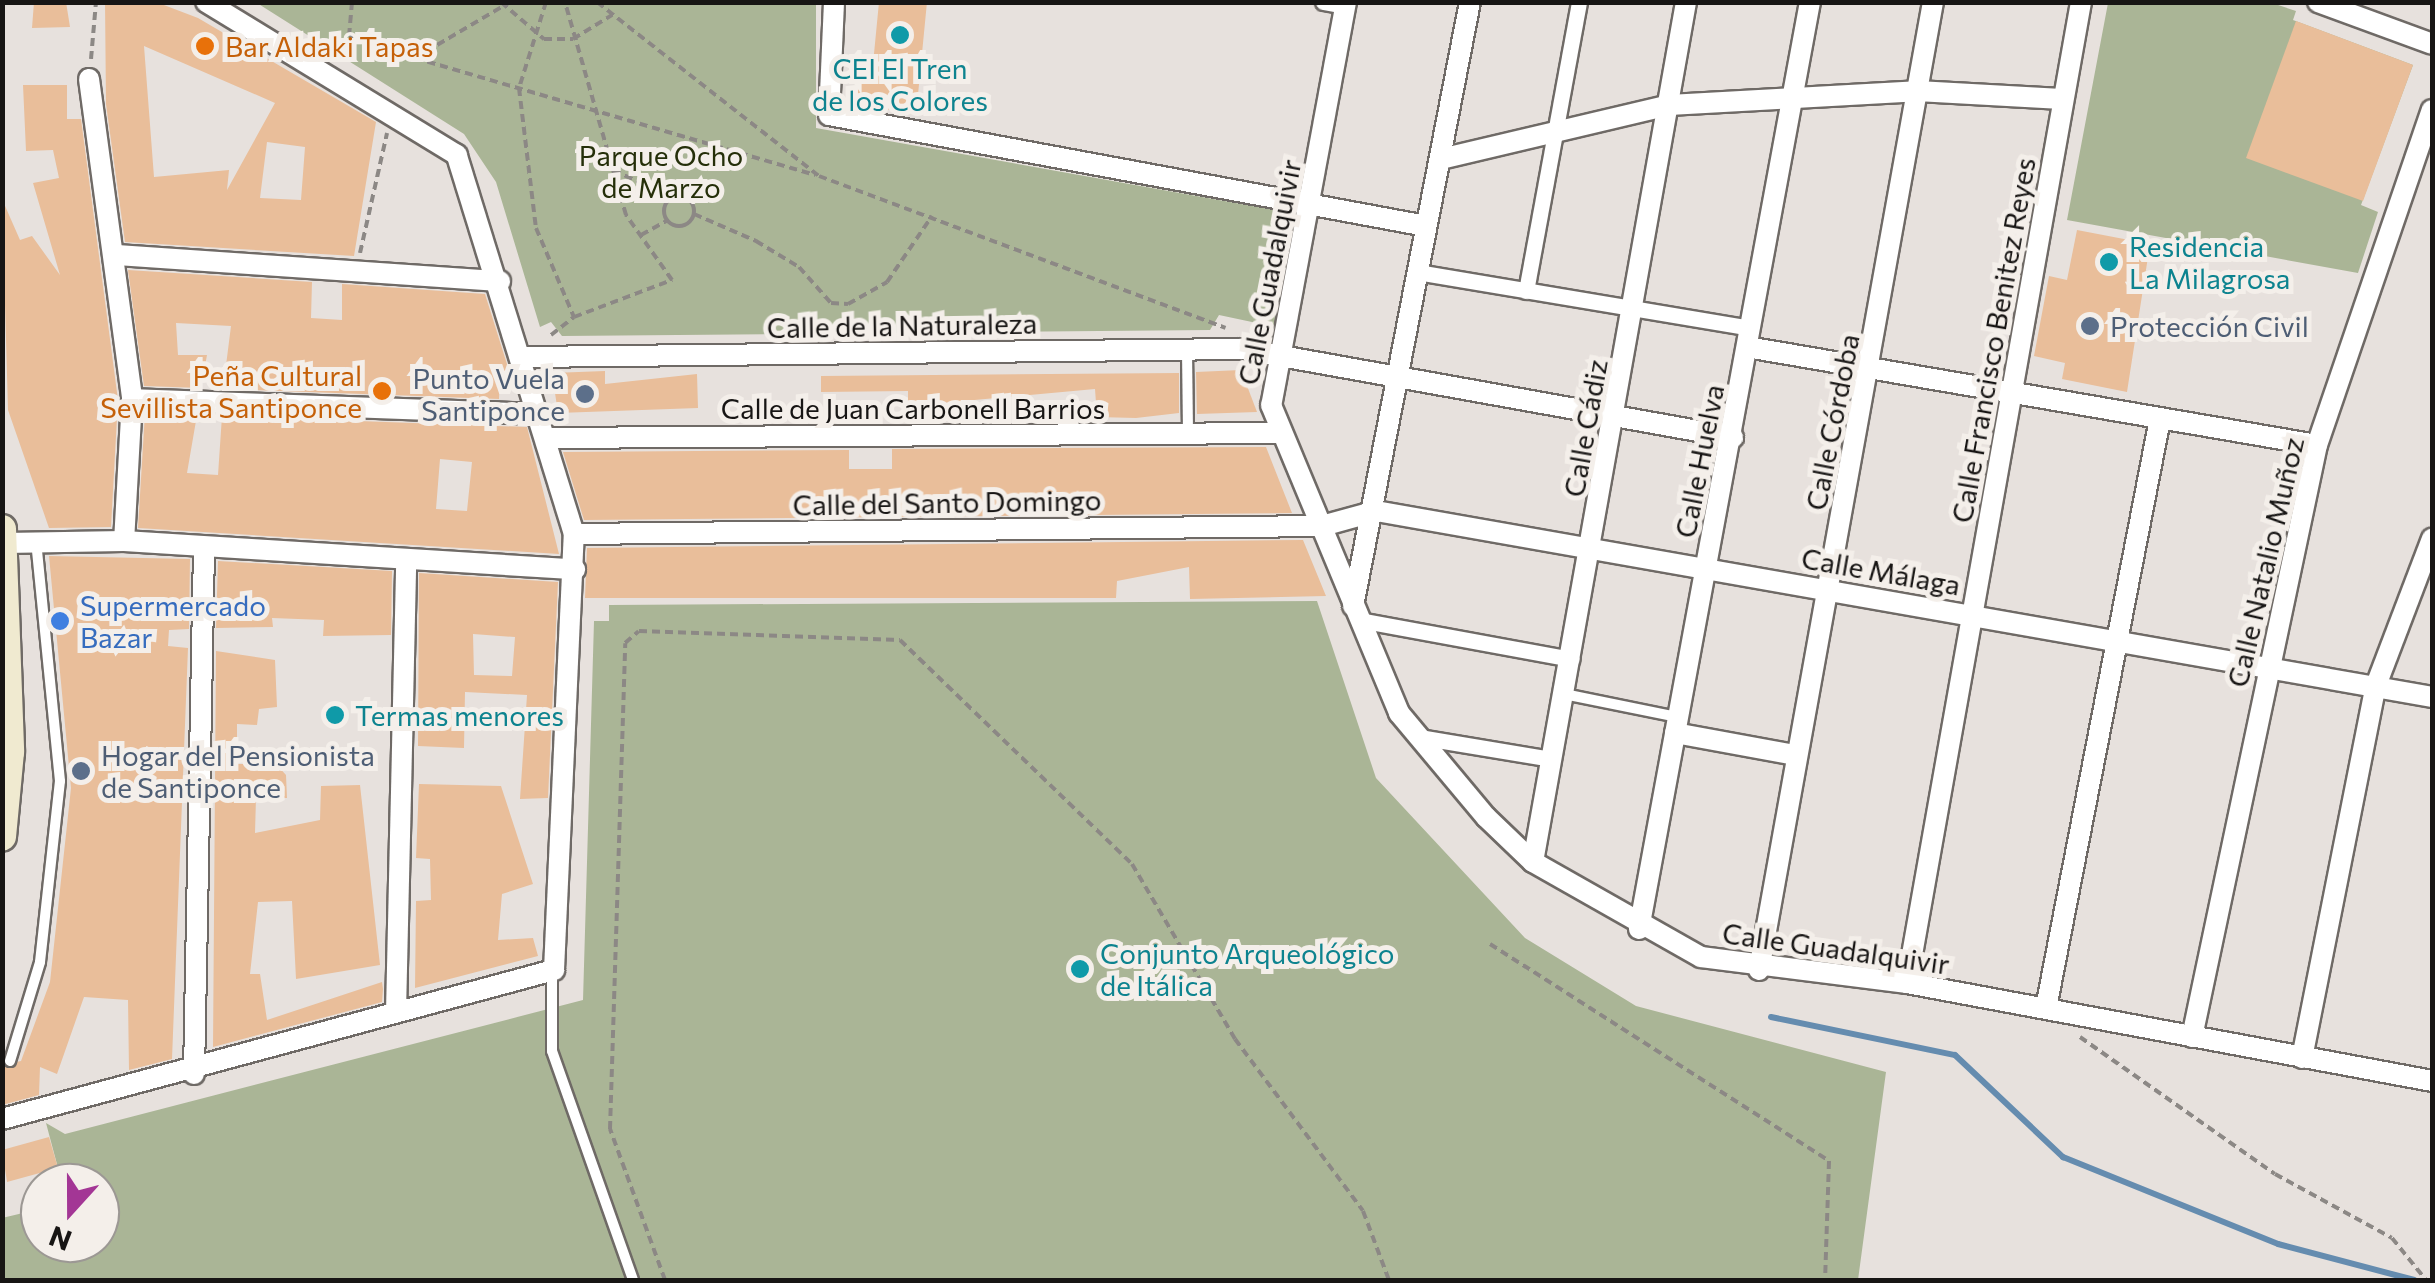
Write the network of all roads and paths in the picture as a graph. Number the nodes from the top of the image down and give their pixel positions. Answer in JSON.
{"nodes":[{"id":1,"x":96,"y":2,"type":"edge"},
{"id":2,"x":206,"y":2,"type":"edge"},
{"id":3,"x":352,"y":2,"type":"edge"},
{"id":4,"x":510,"y":2,"type":"edge"},
{"id":5,"x":546,"y":2,"type":"edge"},
{"id":6,"x":566,"y":2,"type":"edge"},
{"id":7,"x":597,"y":2,"type":"edge"},
{"id":8,"x":834,"y":2,"type":"edge"},
{"id":9,"x":1323,"y":2,"type":"edge"},
{"id":10,"x":1470,"y":2,"type":"edge"},
{"id":11,"x":1579,"y":2,"type":"edge"},
{"id":12,"x":1686,"y":2,"type":"edge"},
{"id":13,"x":1810,"y":2,"type":"edge"},
{"id":14,"x":1933,"y":2,"type":"edge"},
{"id":15,"x":2081,"y":2,"type":"edge"},
{"id":16,"x":2318,"y":2,"type":"edge"},
{"id":17,"x":502,"y":4,"type":"edge"},
{"id":18,"x":1346,"y":4,"type":"edge"},
{"id":19,"x":231,"y":10,"type":"edge"},
{"id":20,"x":612,"y":15,"type":"junction"},
{"id":21,"x":532,"y":34,"type":"junction"},
{"id":22,"x":574,"y":39,"type":"junction"},
{"id":23,"x":2432,"y":44,"type":"edge"},
{"id":24,"x":414,"y":58,"type":"junction"},
{"id":25,"x":89,"y":79,"type":"joint"},
{"id":26,"x":520,"y":88,"type":"junction"},
{"id":27,"x":1917,"y":91,"type":"junction"},
{"id":28,"x":1793,"y":97,"type":"junction"},
{"id":29,"x":2062,"y":99,"type":"junction"},
{"id":30,"x":1669,"y":105,"type":"junction"},
{"id":31,"x":2432,"y":110,"type":"edge"},
{"id":32,"x":595,"y":112,"type":"junction"},
{"id":33,"x":390,"y":114,"type":"junction"},
{"id":34,"x":1556,"y":132,"type":"junction"},
{"id":35,"x":1441,"y":159,"type":"junction"},
{"id":36,"x":613,"y":170,"type":"junction"},
{"id":37,"x":819,"y":176,"type":"junction"},
{"id":38,"x":672,"y":198,"type":"junction"},
{"id":39,"x":1312,"y":204,"type":"junction"},
{"id":40,"x":694,"y":214,"type":"junction"},
{"id":41,"x":932,"y":216,"type":"junction"},
{"id":42,"x":668,"y":220,"type":"junction"},
{"id":43,"x":1426,"y":226,"type":"junction"},
{"id":44,"x":640,"y":235,"type":"junction"},
{"id":45,"x":116,"y":255,"type":"junction"},
{"id":46,"x":358,"y":268,"type":"junction"},
{"id":47,"x":1417,"y":272,"type":"junction"},
{"id":48,"x":500,"y":280,"type":"junction"},
{"id":49,"x":1526,"y":292,"type":"junction"},
{"id":50,"x":1636,"y":309,"type":"junction"},
{"id":51,"x":574,"y":317,"type":"junction"},
{"id":52,"x":1748,"y":338,"type":"junction"},
{"id":53,"x":1242,"y":349,"type":"junction"},
{"id":54,"x":1187,"y":350,"type":"junction"},
{"id":55,"x":1279,"y":356,"type":"junction"},
{"id":56,"x":524,"y":357,"type":"junction"},
{"id":57,"x":1871,"y":369,"type":"junction"},
{"id":58,"x":1400,"y":378,"type":"junction"},
{"id":59,"x":2015,"y":393,"type":"junction"},
{"id":60,"x":132,"y":398,"type":"junction"},
{"id":61,"x":537,"y":414,"type":"junction"},
{"id":62,"x":1614,"y":415,"type":"junction"},
{"id":63,"x":2160,"y":418,"type":"junction"},
{"id":64,"x":1280,"y":433,"type":"junction"},
{"id":65,"x":1188,"y":434,"type":"junction"},
{"id":66,"x":1732,"y":437,"type":"junction"},
{"id":67,"x":546,"y":438,"type":"junction"},
{"id":68,"x":2318,"y":445,"type":"junction"},
{"id":69,"x":1376,"y":511,"type":"junction"},
{"id":70,"x":1322,"y":526,"type":"junction"},
{"id":71,"x":574,"y":534,"type":"junction"},
{"id":72,"x":2432,"y":539,"type":"edge"},
{"id":73,"x":36,"y":541,"type":"junction"},
{"id":74,"x":124,"y":541,"type":"junction"},
{"id":75,"x":1592,"y":545,"type":"junction"},
{"id":76,"x":204,"y":548,"type":"junction"},
{"id":77,"x":4,"y":549,"type":"edge"},
{"id":78,"x":406,"y":561,"type":"junction"},
{"id":79,"x":1706,"y":568,"type":"junction"},
{"id":80,"x":575,"y":569,"type":"junction"},
{"id":81,"x":1828,"y":590,"type":"junction"},
{"id":82,"x":1356,"y":613,"type":"junction"},
{"id":83,"x":1972,"y":614,"type":"junction"},
{"id":84,"x":2118,"y":638,"type":"junction"},
{"id":85,"x":1571,"y":659,"type":"junction"},
{"id":86,"x":2268,"y":671,"type":"junction"},
{"id":87,"x":2375,"y":688,"type":"junction"},
{"id":88,"x":1564,"y":694,"type":"junction"},
{"id":89,"x":2432,"y":697,"type":"edge"},
{"id":90,"x":1677,"y":725,"type":"junction"},
{"id":91,"x":1419,"y":736,"type":"junction"},
{"id":92,"x":1795,"y":756,"type":"junction"},
{"id":93,"x":1552,"y":759,"type":"junction"},
{"id":94,"x":2,"y":837,"type":"edge"},
{"id":95,"x":1533,"y":862,"type":"junction"},
{"id":96,"x":1639,"y":929,"type":"junction"},
{"id":97,"x":1490,"y":944,"type":"dead end"},
{"id":98,"x":1759,"y":970,"type":"junction"},
{"id":99,"x":553,"y":972,"type":"junction"},
{"id":100,"x":1907,"y":983,"type":"junction"},
{"id":101,"x":2046,"y":1008,"type":"junction"},
{"id":102,"x":396,"y":1012,"type":"junction"},
{"id":103,"x":2192,"y":1037,"type":"junction"},
{"id":104,"x":2302,"y":1058,"type":"junction"},
{"id":105,"x":10,"y":1061,"type":"dead end"},
{"id":106,"x":194,"y":1074,"type":"junction"},
{"id":107,"x":2432,"y":1081,"type":"edge"},
{"id":108,"x":2,"y":1119,"type":"edge"},
{"id":109,"x":633,"y":1280,"type":"edge"},
{"id":110,"x":665,"y":1280,"type":"edge"},
{"id":111,"x":1389,"y":1280,"type":"edge"},
{"id":112,"x":1825,"y":1280,"type":"edge"},
{"id":113,"x":2426,"y":1280,"type":"edge"}],
"edges":[{"from":1,"to":25,"type":"path"},
{"from":2,"to":19,"type":"street"},
{"from":3,"to":24,"type":"path"},
{"from":4,"to":17,"type":"path"},
{"from":5,"to":21,"type":"path"},
{"from":6,"to":22,"type":"path"},
{"from":7,"to":20,"type":"path"},
{"from":8,"to":39,"type":"street"},
{"from":9,"to":18,"type":"street"},
{"from":10,"to":35,"type":"street"},
{"from":11,"to":34,"type":"street"},
{"from":12,"to":30,"type":"street","name":"Calle Cádiz"},
{"from":13,"to":28,"type":"street","name":"Calle Huelva"},
{"from":14,"to":27,"type":"street","name":"Calle Córdoba"},
{"from":15,"to":29,"type":"street","name":"Calle Francisco Benitez Reyes"},
{"from":16,"to":23,"type":"street"},
{"from":17,"to":21,"type":"path"},
{"from":17,"to":24,"type":"path"},
{"from":18,"to":39,"type":"street","name":"Calle Guadalquivir"},
{"from":19,"to":33,"type":"street"},
{"from":20,"to":22,"type":"path"},
{"from":20,"to":37,"type":"path"},
{"from":21,"to":22,"type":"path"},
{"from":21,"to":26,"type":"path"},
{"from":22,"to":32,"type":"path"},
{"from":24,"to":26,"type":"path"},
{"from":25,"to":45,"type":"street"},
{"from":26,"to":32,"type":"path"},
{"from":26,"to":51,"type":"path"},
{"from":27,"to":28,"type":"street"},
{"from":27,"to":29,"type":"street"},
{"from":27,"to":57,"type":"street","name":"Calle Córdoba"},
{"from":28,"to":30,"type":"street"},
{"from":28,"to":52,"type":"street","name":"Calle Huelva"},
{"from":29,"to":59,"type":"street","name":"Calle Francisco Benitez Reyes"},
{"from":30,"to":34,"type":"street"},
{"from":30,"to":50,"type":"street","name":"Calle Cádiz"},
{"from":31,"to":68,"type":"street","name":"Calle Natalio Muñoz"},
{"from":32,"to":36,"type":"path"},
{"from":32,"to":37,"type":"path"},
{"from":33,"to":46,"type":"path"},
{"from":33,"to":48,"type":"street"},
{"from":34,"to":35,"type":"street"},
{"from":34,"to":49,"type":"street"},
{"from":35,"to":43,"type":"street"},
{"from":36,"to":38,"type":"path"},
{"from":36,"to":44,"type":"path"},
{"from":37,"to":41,"type":"path"},
{"from":38,"to":40,"type":"path"},
{"from":38,"to":42,"type":"path"},
{"from":39,"to":43,"type":"street"},
{"from":39,"to":55,"type":"street","name":"Calle Guadalquivir"},
{"from":40,"to":41,"type":"path"},
{"from":40,"to":42,"type":"path"},
{"from":41,"to":53,"type":"path"},
{"from":42,"to":44,"type":"path"},
{"from":43,"to":47,"type":"street"},
{"from":44,"to":51,"type":"path"},
{"from":45,"to":46,"type":"street"},
{"from":45,"to":60,"type":"street"},
{"from":46,"to":48,"type":"street"},
{"from":47,"to":49,"type":"street"},
{"from":47,"to":58,"type":"street"},
{"from":48,"to":56,"type":"street"},
{"from":49,"to":50,"type":"street"},
{"from":50,"to":52,"type":"street"},
{"from":50,"to":62,"type":"street","name":"Calle Cádiz"},
{"from":51,"to":56,"type":"path"},
{"from":52,"to":57,"type":"street"},
{"from":52,"to":66,"type":"street","name":"Calle Huelva"},
{"from":53,"to":54,"type":"street","name":"Calle de la Naturaleza"},
{"from":53,"to":55,"type":"street","name":"Calle de la Naturaleza"},
{"from":54,"to":56,"type":"street","name":"Calle de la Naturaleza"},
{"from":54,"to":65,"type":"lane"},
{"from":55,"to":58,"type":"street","name":"Calle de la Naturaleza"},
{"from":55,"to":64,"type":"street","name":"Calle Guadalquivir"},
{"from":56,"to":61,"type":"street"},
{"from":57,"to":59,"type":"street"},
{"from":57,"to":81,"type":"street","name":"Calle Córdoba"},
{"from":58,"to":62,"type":"street","name":"Calle de la Naturaleza"},
{"from":58,"to":69,"type":"street"},
{"from":59,"to":63,"type":"street"},
{"from":59,"to":83,"type":"street","name":"Calle Francisco Benitez Reyes"},
{"from":60,"to":61,"type":"street"},
{"from":60,"to":74,"type":"street"},
{"from":61,"to":67,"type":"street"},
{"from":62,"to":66,"type":"street","name":"Calle de la Naturaleza"},
{"from":62,"to":75,"type":"street","name":"Calle Cádiz"},
{"from":63,"to":68,"type":"street"},
{"from":63,"to":84,"type":"street"},
{"from":64,"to":65,"type":"street","name":"Calle de Juan Carbonell Barrios"},
{"from":64,"to":70,"type":"street","name":"Calle Guadalquivir"},
{"from":65,"to":67,"type":"street","name":"Calle de Juan Carbonell Barrios"},
{"from":66,"to":79,"type":"street","name":"Calle Huelva"},
{"from":67,"to":71,"type":"street"},
{"from":68,"to":86,"type":"street","name":"Calle Natalio Muñoz"},
{"from":69,"to":70,"type":"street","name":"Calle Málaga"},
{"from":69,"to":75,"type":"street","name":"Calle Málaga"},
{"from":69,"to":82,"type":"street"},
{"from":70,"to":71,"type":"street","name":"Calle del Santo Domingo"},
{"from":70,"to":82,"type":"street","name":"Calle Guadalquivir"},
{"from":71,"to":80,"type":"street"},
{"from":72,"to":87,"type":"street"},
{"from":73,"to":74,"type":"street"},
{"from":73,"to":77,"type":"street"},
{"from":73,"to":105,"type":"lane"},
{"from":74,"to":76,"type":"street"},
{"from":75,"to":79,"type":"street","name":"Calle Málaga"},
{"from":75,"to":85,"type":"street","name":"Calle Cádiz"},
{"from":76,"to":78,"type":"street"},
{"from":76,"to":106,"type":"street"},
{"from":77,"to":94,"type":"main road"},
{"from":78,"to":80,"type":"street"},
{"from":78,"to":102,"type":"street"},
{"from":79,"to":81,"type":"street","name":"Calle Málaga"},
{"from":79,"to":90,"type":"street","name":"Calle Huelva"},
{"from":80,"to":99,"type":"street"},
{"from":81,"to":83,"type":"street","name":"Calle Málaga"},
{"from":81,"to":92,"type":"street","name":"Calle Córdoba"},
{"from":82,"to":85,"type":"street"},
{"from":82,"to":91,"type":"street","name":"Calle Guadalquivir"},
{"from":83,"to":84,"type":"street","name":"Calle Málaga"},
{"from":83,"to":100,"type":"street","name":"Calle Francisco Benitez Reyes"},
{"from":84,"to":86,"type":"street","name":"Calle Málaga"},
{"from":84,"to":101,"type":"street"},
{"from":85,"to":88,"type":"street","name":"Calle Cádiz"},
{"from":86,"to":87,"type":"street","name":"Calle Málaga"},
{"from":86,"to":103,"type":"street","name":"Calle Natalio Muñoz"},
{"from":87,"to":89,"type":"street","name":"Calle Málaga"},
{"from":87,"to":104,"type":"street"},
{"from":88,"to":90,"type":"lane"},
{"from":88,"to":93,"type":"street","name":"Calle Cádiz"},
{"from":90,"to":92,"type":"street"},
{"from":90,"to":96,"type":"street","name":"Calle Huelva"},
{"from":91,"to":93,"type":"street"},
{"from":91,"to":95,"type":"street","name":"Calle Guadalquivir"},
{"from":92,"to":98,"type":"street","name":"Calle Córdoba"},
{"from":93,"to":95,"type":"street","name":"Calle Cádiz"},
{"from":95,"to":96,"type":"street","name":"Calle Guadalquivir"},
{"from":96,"to":98,"type":"street","name":"Calle Guadalquivir"},
{"from":97,"to":112,"type":"path"},
{"from":98,"to":100,"type":"street","name":"Calle Guadalquivir"},
{"from":99,"to":102,"type":"street"},
{"from":99,"to":109,"type":"lane"},
{"from":100,"to":101,"type":"street","name":"Calle Guadalquivir"},
{"from":101,"to":103,"type":"street","name":"Calle Guadalquivir"},
{"from":101,"to":113,"type":"path"},
{"from":102,"to":106,"type":"street"},
{"from":103,"to":104,"type":"street","name":"Calle Guadalquivir"},
{"from":104,"to":107,"type":"street","name":"Calle Guadalquivir"},
{"from":106,"to":108,"type":"street"},
{"from":110,"to":111,"type":"path"}]}
